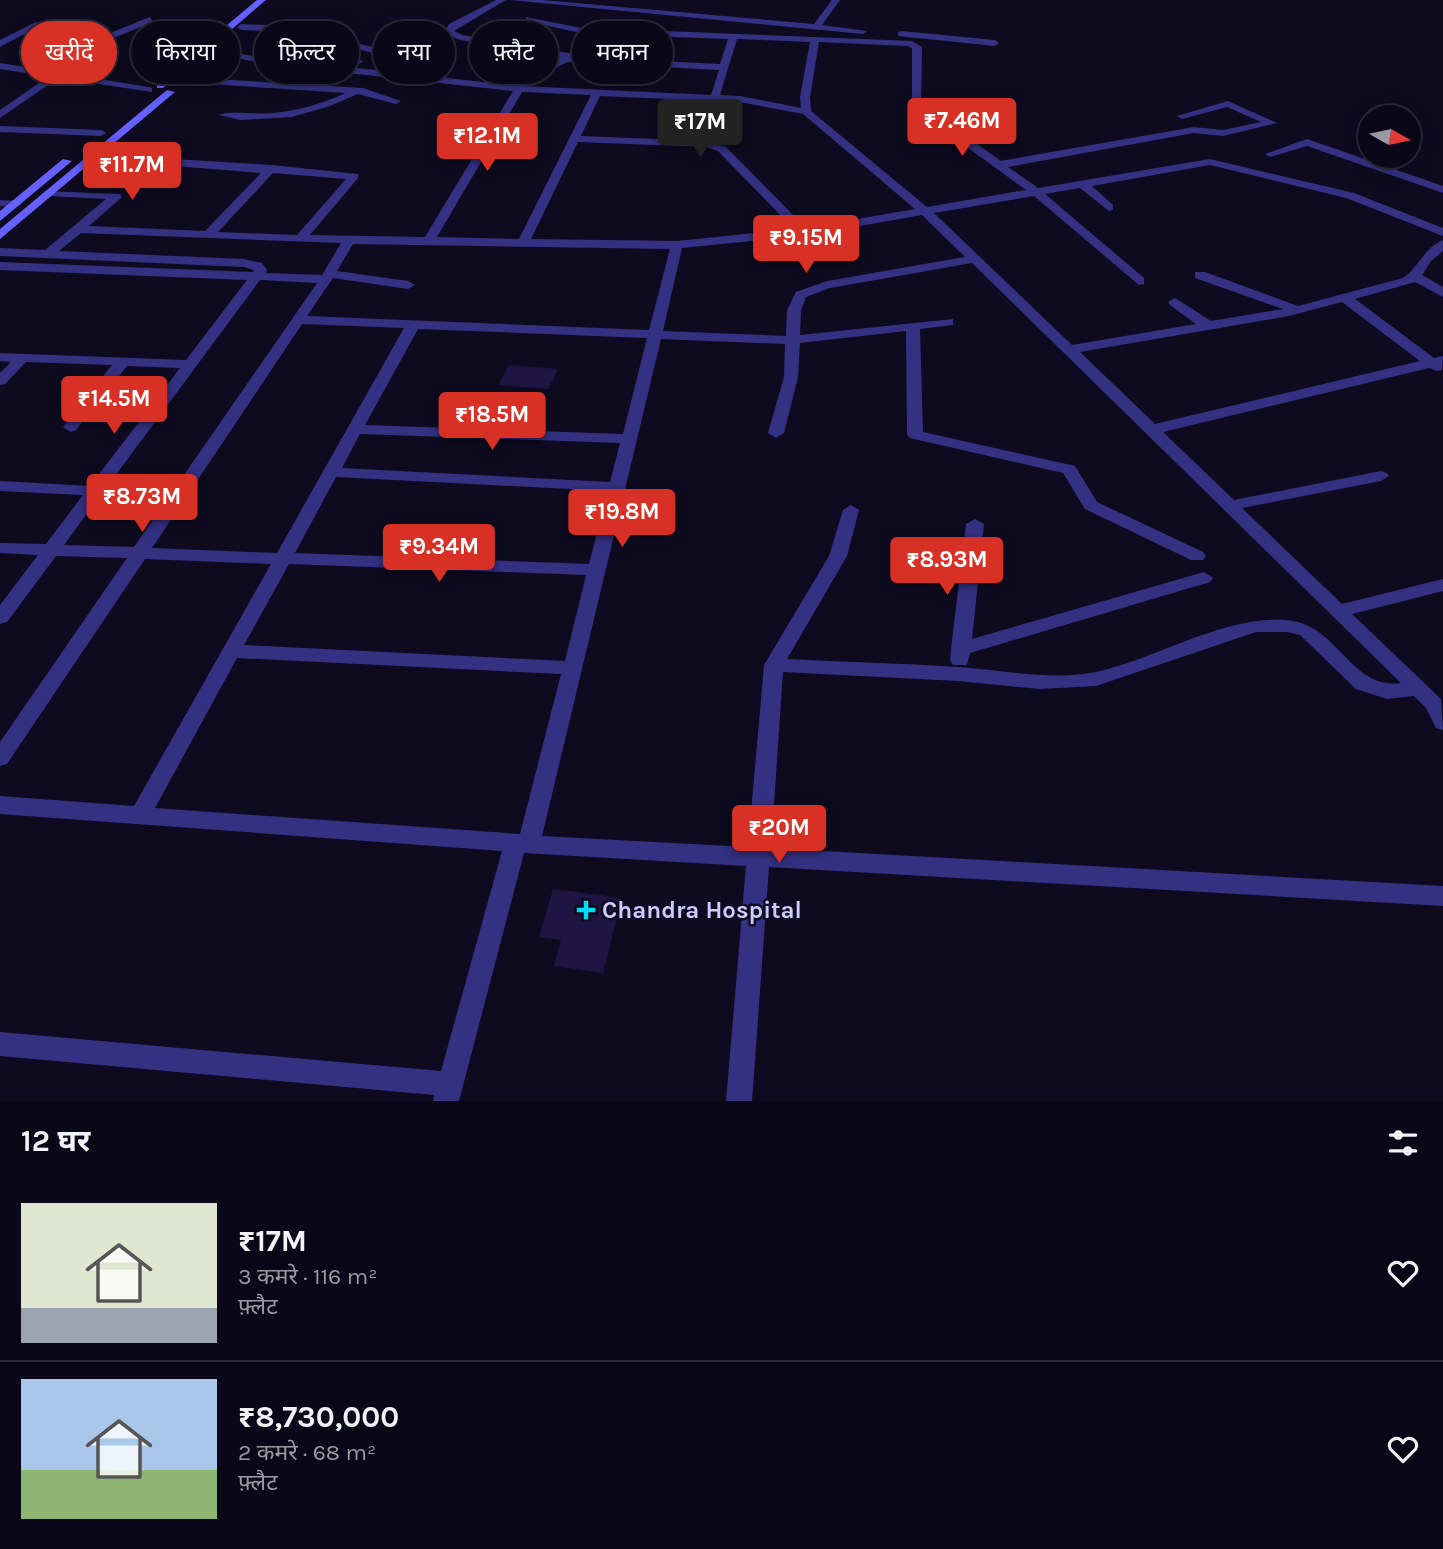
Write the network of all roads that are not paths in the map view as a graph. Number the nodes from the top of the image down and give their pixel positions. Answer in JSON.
{"nodes":[{"id":1,"x":262,"y":0,"type":"edge"},
{"id":2,"x":274,"y":0,"type":"edge"},
{"id":3,"x":502,"y":0,"type":"edge"},
{"id":4,"x":514,"y":0,"type":"edge"},
{"id":5,"x":836,"y":0,"type":"edge"},
{"id":6,"x":530,"y":19,"type":"dead end"},
{"id":7,"x":149,"y":20,"type":"dead end"},
{"id":8,"x":455,"y":24,"type":"edge"},
{"id":9,"x":241,"y":27,"type":"joint"},
{"id":10,"x":572,"y":28,"type":"edge"},
{"id":11,"x":21,"y":33,"type":"edge"},
{"id":12,"x":117,"y":33,"type":"edge"},
{"id":13,"x":816,"y":33,"type":"junction"},
{"id":14,"x":673,"y":34,"type":"edge"},
{"id":15,"x":455,"y":35,"type":"edge"},
{"id":16,"x":733,"y":37,"type":"junction"},
{"id":17,"x":1,"y":43,"type":"edge"},
{"id":18,"x":995,"y":43,"type":"dead end"},
{"id":19,"x":373,"y":50,"type":"edge"},
{"id":20,"x":572,"y":56,"type":"edge"},
{"id":21,"x":568,"y":58,"type":"junction"},
{"id":22,"x":0,"y":66,"type":"edge"},
{"id":23,"x":724,"y":67,"type":"junction"},
{"id":24,"x":21,"y":69,"type":"edge"},
{"id":25,"x":359,"y":71,"type":"edge"},
{"id":26,"x":45,"y":84,"type":"edge"},
{"id":27,"x":106,"y":84,"type":"edge"},
{"id":28,"x":173,"y":84,"type":"edge"},
{"id":29,"x":171,"y":86,"type":"junction"},
{"id":30,"x":515,"y":88,"type":"junction"},
{"id":31,"x":150,"y":91,"type":"junction"},
{"id":32,"x":356,"y":91,"type":"junction"},
{"id":33,"x":597,"y":92,"type":"junction"},
{"id":34,"x":715,"y":97,"type":"junction"},
{"id":35,"x":396,"y":101,"type":"dead end"},
{"id":36,"x":806,"y":112,"type":"junction"},
{"id":37,"x":0,"y":115,"type":"edge"},
{"id":38,"x":224,"y":115,"type":"dead end"},
{"id":39,"x":1182,"y":116,"type":"dead end"},
{"id":40,"x":0,"y":129,"type":"edge"},
{"id":41,"x":101,"y":133,"type":"junction"},
{"id":42,"x":574,"y":139,"type":"junction"},
{"id":43,"x":1269,"y":154,"type":"dead end"},
{"id":44,"x":90,"y":157,"type":"junction"},
{"id":45,"x":998,"y":165,"type":"junction"},
{"id":46,"x":272,"y":168,"type":"junction"},
{"id":47,"x":1084,"y":185,"type":"junction"},
{"id":48,"x":1443,"y":191,"type":"edge"},
{"id":49,"x":1035,"y":192,"type":"junction"},
{"id":50,"x":48,"y":193,"type":"junction"},
{"id":51,"x":0,"y":203,"type":"edge"},
{"id":52,"x":16,"y":204,"type":"junction"},
{"id":53,"x":1110,"y":207,"type":"dead end"},
{"id":54,"x":926,"y":212,"type":"junction"},
{"id":55,"x":0,"y":217,"type":"edge"},
{"id":56,"x":77,"y":229,"type":"junction"},
{"id":57,"x":803,"y":232,"type":"junction"},
{"id":58,"x":1443,"y":232,"type":"edge"},
{"id":59,"x":0,"y":235,"type":"edge"},
{"id":60,"x":208,"y":235,"type":"junction"},
{"id":61,"x":300,"y":239,"type":"junction"},
{"id":62,"x":349,"y":240,"type":"junction"},
{"id":63,"x":429,"y":241,"type":"junction"},
{"id":64,"x":523,"y":243,"type":"junction"},
{"id":65,"x":1443,"y":244,"type":"edge"},
{"id":66,"x":677,"y":245,"type":"junction"},
{"id":67,"x":0,"y":252,"type":"edge"},
{"id":68,"x":48,"y":254,"type":"junction"},
{"id":69,"x":975,"y":259,"type":"junction"},
{"id":70,"x":0,"y":266,"type":"edge"},
{"id":71,"x":257,"y":275,"type":"junction"},
{"id":72,"x":1200,"y":275,"type":"dead end"},
{"id":73,"x":328,"y":276,"type":"junction"},
{"id":74,"x":1415,"y":276,"type":"junction"},
{"id":75,"x":1139,"y":281,"type":"dead end"},
{"id":76,"x":408,"y":285,"type":"dead end"},
{"id":77,"x":1443,"y":293,"type":"edge"},
{"id":78,"x":1344,"y":297,"type":"junction"},
{"id":79,"x":1175,"y":302,"type":"dead end"},
{"id":80,"x":1298,"y":310,"type":"junction"},
{"id":81,"x":298,"y":320,"type":"junction"},
{"id":82,"x":948,"y":322,"type":"dead end"},
{"id":83,"x":413,"y":325,"type":"junction"},
{"id":84,"x":1208,"y":326,"type":"junction"},
{"id":85,"x":913,"y":327,"type":"junction"},
{"id":86,"x":656,"y":334,"type":"junction"},
{"id":87,"x":792,"y":340,"type":"junction"},
{"id":88,"x":1069,"y":350,"type":"junction"},
{"id":89,"x":0,"y":357,"type":"edge"},
{"id":90,"x":23,"y":358,"type":"junction"},
{"id":91,"x":123,"y":361,"type":"junction"},
{"id":92,"x":191,"y":363,"type":"junction"},
{"id":93,"x":1439,"y":365,"type":"edge"},
{"id":94,"x":0,"y":381,"type":"edge"},
{"id":95,"x":71,"y":427,"type":"dead end"},
{"id":96,"x":355,"y":429,"type":"junction"},
{"id":97,"x":1151,"y":430,"type":"junction"},
{"id":98,"x":776,"y":433,"type":"dead end"},
{"id":99,"x":630,"y":439,"type":"junction"},
{"id":100,"x":331,"y":472,"type":"junction"},
{"id":101,"x":1381,"y":476,"type":"dead end"},
{"id":102,"x":0,"y":486,"type":"edge"},
{"id":103,"x":618,"y":487,"type":"junction"},
{"id":104,"x":95,"y":491,"type":"junction"},
{"id":105,"x":1229,"y":506,"type":"junction"},
{"id":106,"x":850,"y":510,"type":"dead end"},
{"id":107,"x":975,"y":524,"type":"dead end"},
{"id":108,"x":0,"y":548,"type":"edge"},
{"id":109,"x":51,"y":550,"type":"junction"},
{"id":110,"x":139,"y":553,"type":"junction"},
{"id":111,"x":1198,"y":556,"type":"dead end"},
{"id":112,"x":283,"y":559,"type":"junction"},
{"id":113,"x":597,"y":570,"type":"junction"},
{"id":114,"x":1204,"y":578,"type":"dead end"},
{"id":115,"x":1439,"y":588,"type":"edge"},
{"id":116,"x":1338,"y":611,"type":"junction"},
{"id":117,"x":0,"y":618,"type":"edge"},
{"id":118,"x":961,"y":649,"type":"junction"},
{"id":119,"x":232,"y":651,"type":"junction"},
{"id":120,"x":774,"y":665,"type":"junction"},
{"id":121,"x":573,"y":668,"type":"junction"},
{"id":122,"x":958,"y":674,"type":"junction"},
{"id":123,"x":1418,"y":688,"type":"junction"},
{"id":124,"x":1443,"y":723,"type":"edge"},
{"id":125,"x":0,"y":758,"type":"edge"},
{"id":126,"x":0,"y":804,"type":"edge"},
{"id":127,"x":140,"y":815,"type":"junction"},
{"id":128,"x":522,"y":843,"type":"junction"},
{"id":129,"x":758,"y":857,"type":"junction"},
{"id":130,"x":1443,"y":896,"type":"edge"},
{"id":131,"x":0,"y":1044,"type":"edge"},
{"id":132,"x":449,"y":1092,"type":"edge"},
{"id":133,"x":738,"y":1101,"type":"edge"}],
"edges":[{"from":1,"to":29,"type":"main road"},
{"from":2,"to":9,"type":"main road"},
{"from":3,"to":8,"type":"street"},
{"from":4,"to":13,"type":"street"},
{"from":5,"to":13,"type":"street"},
{"from":6,"to":10,"type":"street"},
{"from":7,"to":12,"type":"street"},
{"from":9,"to":19,"type":"street"},
{"from":11,"to":17,"type":"street"},
{"from":13,"to":16,"type":"street"},
{"from":13,"to":18,"type":"street"},
{"from":13,"to":36,"type":"street"},
{"from":13,"to":45,"type":"street"},
{"from":14,"to":16,"type":"street"},
{"from":15,"to":21,"type":"street"},
{"from":16,"to":23,"type":"street"},
{"from":20,"to":21,"type":"street"},
{"from":21,"to":23,"type":"street"},
{"from":21,"to":30,"type":"street"},
{"from":22,"to":24,"type":"street"},
{"from":23,"to":34,"type":"street"},
{"from":25,"to":30,"type":"street"},
{"from":26,"to":37,"type":"street"},
{"from":27,"to":31,"type":"street"},
{"from":28,"to":29,"type":"main road"},
{"from":29,"to":31,"type":"main road"},
{"from":29,"to":32,"type":"street"},
{"from":29,"to":44,"type":"main road"},
{"from":30,"to":33,"type":"street"},
{"from":30,"to":63,"type":"street"},
{"from":31,"to":41,"type":"main road"},
{"from":32,"to":35,"type":"street"},
{"from":32,"to":38,"type":"street"},
{"from":33,"to":34,"type":"street"},
{"from":33,"to":42,"type":"street"},
{"from":34,"to":36,"type":"street"},
{"from":36,"to":54,"type":"street"},
{"from":39,"to":45,"type":"street"},
{"from":40,"to":41,"type":"street"},
{"from":41,"to":52,"type":"main road"},
{"from":42,"to":57,"type":"street"},
{"from":42,"to":64,"type":"street"},
{"from":43,"to":48,"type":"street"},
{"from":44,"to":46,"type":"street"},
{"from":44,"to":50,"type":"main road"},
{"from":45,"to":49,"type":"street"},
{"from":46,"to":60,"type":"street"},
{"from":46,"to":61,"type":"street"},
{"from":47,"to":49,"type":"street"},
{"from":47,"to":53,"type":"street"},
{"from":47,"to":58,"type":"street"},
{"from":49,"to":54,"type":"street"},
{"from":49,"to":75,"type":"street"},
{"from":50,"to":56,"type":"street"},
{"from":50,"to":59,"type":"main road"},
{"from":51,"to":52,"type":"street"},
{"from":52,"to":55,"type":"main road"},
{"from":54,"to":57,"type":"street"},
{"from":54,"to":69,"type":"street"},
{"from":56,"to":60,"type":"street"},
{"from":56,"to":68,"type":"street"},
{"from":57,"to":66,"type":"street"},
{"from":60,"to":61,"type":"street"},
{"from":61,"to":62,"type":"street"},
{"from":62,"to":63,"type":"street"},
{"from":62,"to":73,"type":"street"},
{"from":63,"to":64,"type":"street"},
{"from":64,"to":66,"type":"street"},
{"from":65,"to":74,"type":"street"},
{"from":66,"to":86,"type":"street"},
{"from":67,"to":68,"type":"street"},
{"from":68,"to":71,"type":"street"},
{"from":69,"to":87,"type":"street"},
{"from":69,"to":88,"type":"street"},
{"from":70,"to":71,"type":"street"},
{"from":71,"to":73,"type":"street"},
{"from":71,"to":92,"type":"street"},
{"from":72,"to":80,"type":"street"},
{"from":73,"to":76,"type":"street"},
{"from":73,"to":81,"type":"street"},
{"from":74,"to":77,"type":"street"},
{"from":74,"to":78,"type":"street"},
{"from":78,"to":80,"type":"street"},
{"from":78,"to":93,"type":"street"},
{"from":79,"to":84,"type":"street"},
{"from":80,"to":84,"type":"street"},
{"from":81,"to":83,"type":"street"},
{"from":81,"to":110,"type":"street"},
{"from":82,"to":85,"type":"street"},
{"from":83,"to":86,"type":"street"},
{"from":83,"to":96,"type":"street"},
{"from":84,"to":88,"type":"street"},
{"from":85,"to":87,"type":"street"},
{"from":85,"to":111,"type":"street"},
{"from":86,"to":87,"type":"street"},
{"from":86,"to":99,"type":"street"},
{"from":87,"to":98,"type":"street"},
{"from":88,"to":97,"type":"street"},
{"from":89,"to":90,"type":"street"},
{"from":90,"to":91,"type":"street"},
{"from":90,"to":94,"type":"street"},
{"from":91,"to":92,"type":"street"},
{"from":91,"to":95,"type":"street"},
{"from":92,"to":104,"type":"street"},
{"from":93,"to":97,"type":"street"},
{"from":96,"to":99,"type":"street"},
{"from":96,"to":100,"type":"street"},
{"from":97,"to":105,"type":"street"},
{"from":99,"to":103,"type":"street"},
{"from":100,"to":103,"type":"street"},
{"from":100,"to":112,"type":"street"},
{"from":101,"to":105,"type":"street"},
{"from":102,"to":104,"type":"street"},
{"from":103,"to":113,"type":"street"},
{"from":104,"to":109,"type":"street"},
{"from":105,"to":116,"type":"street"},
{"from":106,"to":120,"type":"street"},
{"from":107,"to":118,"type":"street"},
{"from":108,"to":109,"type":"street"},
{"from":109,"to":110,"type":"street"},
{"from":109,"to":117,"type":"street"},
{"from":110,"to":112,"type":"street"},
{"from":110,"to":125,"type":"street"},
{"from":112,"to":113,"type":"street"},
{"from":112,"to":119,"type":"street"},
{"from":113,"to":121,"type":"street"},
{"from":114,"to":118,"type":"street"},
{"from":115,"to":116,"type":"street"},
{"from":116,"to":123,"type":"street"},
{"from":118,"to":122,"type":"street"},
{"from":119,"to":121,"type":"street"},
{"from":119,"to":127,"type":"street"},
{"from":120,"to":122,"type":"street"},
{"from":120,"to":129,"type":"street"},
{"from":121,"to":128,"type":"street"},
{"from":122,"to":123,"type":"street"},
{"from":123,"to":124,"type":"street"},
{"from":126,"to":127,"type":"street"},
{"from":127,"to":128,"type":"street"},
{"from":128,"to":129,"type":"street"},
{"from":128,"to":132,"type":"street"},
{"from":129,"to":130,"type":"street"},
{"from":129,"to":133,"type":"street"},
{"from":131,"to":132,"type":"street"}]}
